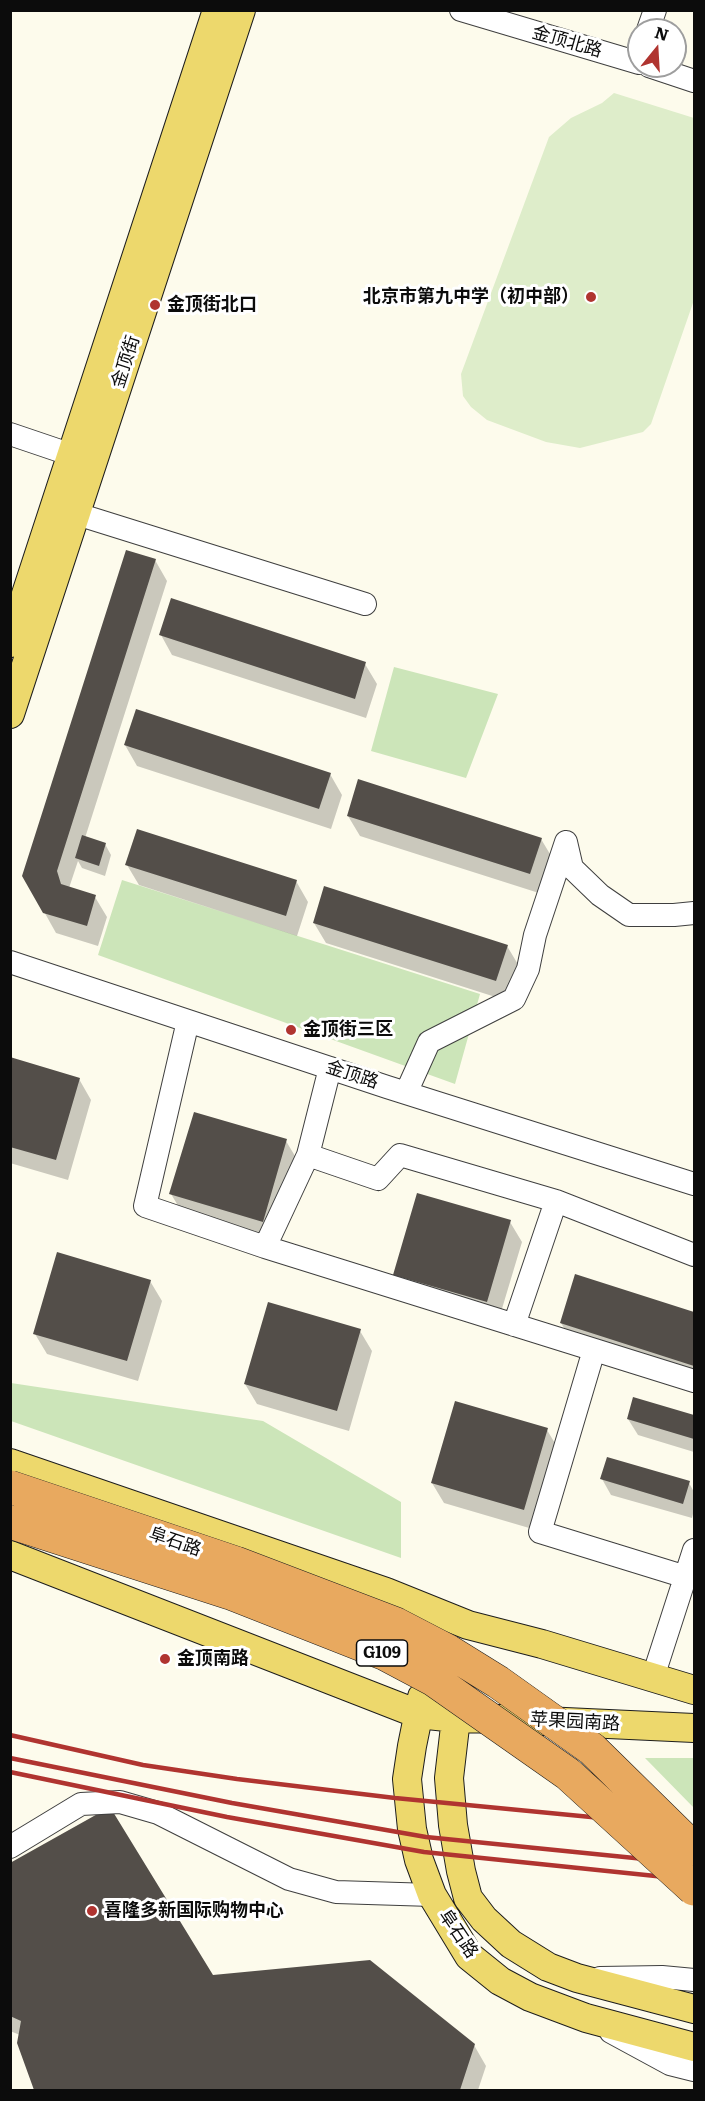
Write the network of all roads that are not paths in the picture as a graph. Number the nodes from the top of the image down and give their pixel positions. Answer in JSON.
{"nodes":[{"id":1,"x":217,"y":10,"type":"edge"},
{"id":2,"x":241,"y":10,"type":"edge"},
{"id":3,"x":461,"y":10,"type":"edge"},
{"id":4,"x":627,"y":59,"type":"edge"},
{"id":5,"x":10,"y":434,"type":"edge"},
{"id":6,"x":72,"y":456,"type":"junction"},
{"id":7,"x":76,"y":514,"type":"junction"},
{"id":8,"x":364,"y":604,"type":"dead end"},
{"id":9,"x":10,"y":643,"type":"edge"},
{"id":10,"x":10,"y":714,"type":"edge"},
{"id":11,"x":694,"y":913,"type":"edge"},
{"id":12,"x":10,"y":962,"type":"edge"},
{"id":13,"x":188,"y":1021,"type":"junction"},
{"id":14,"x":330,"y":1068,"type":"junction"},
{"id":15,"x":406,"y":1093,"type":"junction"},
{"id":16,"x":308,"y":1155,"type":"junction"},
{"id":17,"x":694,"y":1184,"type":"edge"},
{"id":18,"x":555,"y":1201,"type":"junction"},
{"id":19,"x":265,"y":1247,"type":"junction"},
{"id":20,"x":694,"y":1255,"type":"edge"},
{"id":21,"x":514,"y":1325,"type":"junction"},
{"id":22,"x":594,"y":1350,"type":"junction"},
{"id":23,"x":694,"y":1381,"type":"edge"},
{"id":24,"x":10,"y":1463,"type":"edge"},
{"id":25,"x":10,"y":1487,"type":"edge"},
{"id":26,"x":10,"y":1522,"type":"edge"},
{"id":27,"x":694,"y":1550,"type":"edge"},
{"id":28,"x":10,"y":1555,"type":"edge"},
{"id":29,"x":686,"y":1577,"type":"junction"},
{"id":30,"x":456,"y":1620,"type":"junction"},
{"id":31,"x":653,"y":1677,"type":"junction"},
{"id":32,"x":694,"y":1690,"type":"edge"},
{"id":33,"x":418,"y":1714,"type":"junction"},
{"id":34,"x":456,"y":1718,"type":"junction"},
{"id":35,"x":694,"y":1728,"type":"edge"},
{"id":36,"x":10,"y":1847,"type":"edge"},
{"id":37,"x":694,"y":1849,"type":"edge"},
{"id":38,"x":694,"y":1889,"type":"edge"},
{"id":39,"x":432,"y":1895,"type":"junction"},
{"id":40,"x":577,"y":1978,"type":"junction"},
{"id":41,"x":694,"y":1980,"type":"edge"},
{"id":42,"x":694,"y":2009,"type":"edge"},
{"id":43,"x":586,"y":2018,"type":"junction"},
{"id":44,"x":694,"y":2047,"type":"edge"},
{"id":45,"x":694,"y":2070,"type":"edge"}],
"edges":[{"from":1,"to":6,"type":"main road","name":"金顶街"},
{"from":2,"to":7,"type":"main road","name":"金顶街"},
{"from":3,"to":4,"type":"street","name":"金顶北路"},
{"from":5,"to":6,"type":"street"},
{"from":6,"to":9,"type":"main road","name":"金顶街"},
{"from":7,"to":8,"type":"street"},
{"from":7,"to":10,"type":"main road","name":"金顶街"},
{"from":11,"to":15,"type":"street"},
{"from":12,"to":13,"type":"street","name":"金顶路"},
{"from":13,"to":14,"type":"street","name":"金顶路"},
{"from":13,"to":19,"type":"street"},
{"from":14,"to":15,"type":"street","name":"金顶路"},
{"from":14,"to":16,"type":"street"},
{"from":15,"to":17,"type":"street","name":"金顶路"},
{"from":16,"to":18,"type":"street"},
{"from":16,"to":19,"type":"street"},
{"from":18,"to":20,"type":"street"},
{"from":18,"to":21,"type":"street"},
{"from":19,"to":21,"type":"street"},
{"from":21,"to":22,"type":"street"},
{"from":22,"to":23,"type":"street"},
{"from":22,"to":29,"type":"street"},
{"from":24,"to":30,"type":"main road"},
{"from":25,"to":37,"type":"highway","name":"阜石路","number":"G109","bridge":true},
{"from":26,"to":38,"type":"highway","name":"阜石路","number":"G109","bridge":true},
{"from":27,"to":29,"type":"street"},
{"from":28,"to":33,"type":"main road"},
{"from":29,"to":31,"type":"street"},
{"from":30,"to":31,"type":"main road"},
{"from":30,"to":33,"type":"main road","name":"阜石路"},
{"from":30,"to":34,"type":"main road","name":"阜石路"},
{"from":31,"to":32,"type":"main road"},
{"from":33,"to":34,"type":"main road"},
{"from":33,"to":39,"type":"main road","name":"阜石路"},
{"from":34,"to":35,"type":"main road","name":"苹果园南路"},
{"from":34,"to":40,"type":"main road","name":"阜石路"},
{"from":36,"to":39,"type":"street"},
{"from":39,"to":43,"type":"main road","name":"阜石路"},
{"from":40,"to":41,"type":"street","name":"阜石路"},
{"from":40,"to":42,"type":"main road","name":"阜石路"},
{"from":43,"to":44,"type":"main road","name":"阜石路"},
{"from":43,"to":45,"type":"street"}]}
